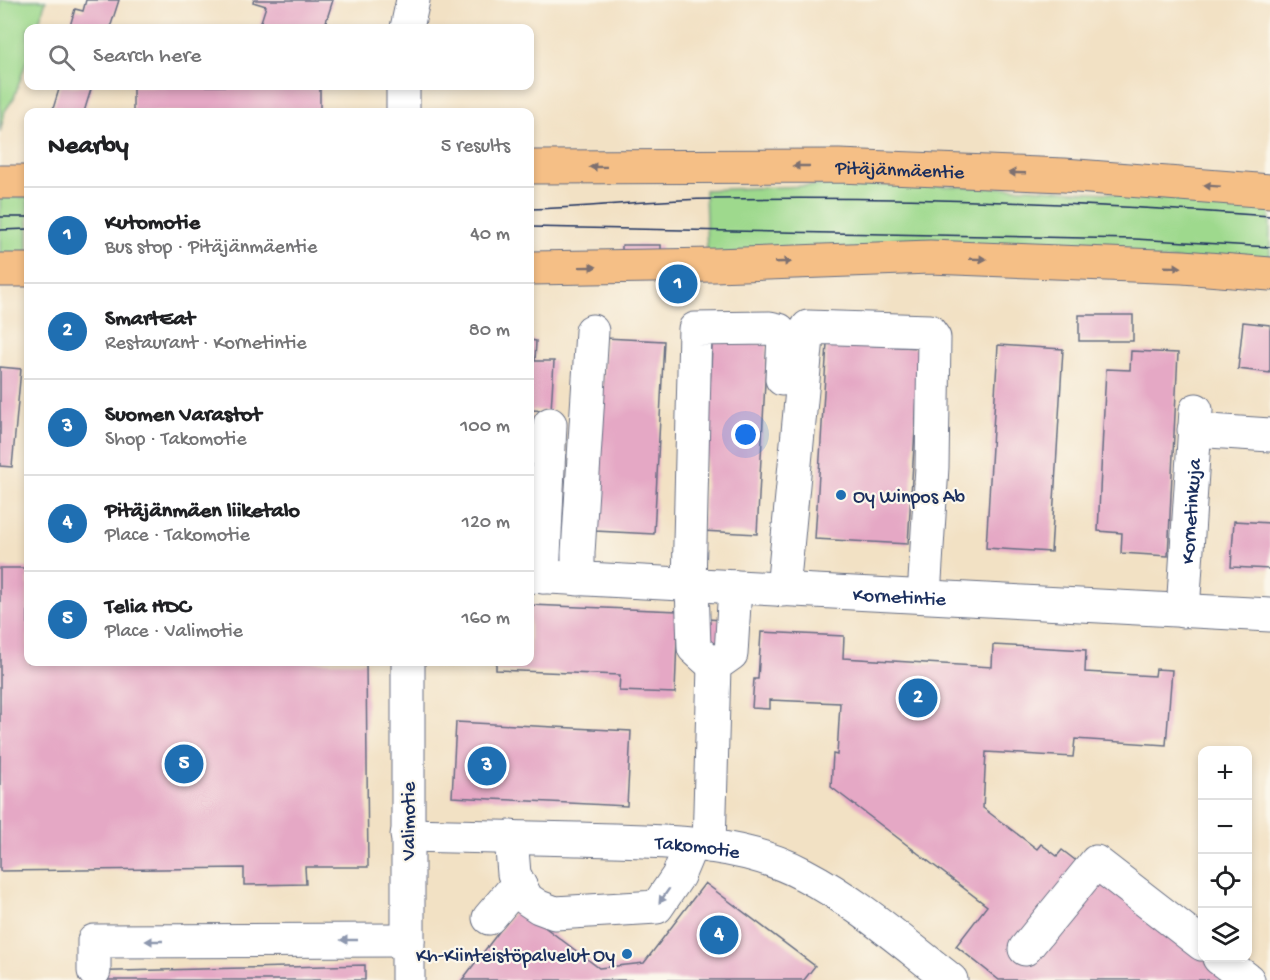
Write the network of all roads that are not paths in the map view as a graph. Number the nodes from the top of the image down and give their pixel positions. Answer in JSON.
{"nodes":[{"id":1,"x":413,"y":0,"type":"edge"},
{"id":2,"x":408,"y":24,"type":"edge"},
{"id":3,"x":403,"y":90,"type":"edge"},
{"id":4,"x":403,"y":108,"type":"edge"},
{"id":5,"x":534,"y":167,"type":"edge"},
{"id":6,"x":0,"y":182,"type":"edge"},
{"id":7,"x":24,"y":182,"type":"edge"},
{"id":8,"x":1270,"y":191,"type":"edge"},
{"id":9,"x":534,"y":268,"type":"edge"},
{"id":10,"x":0,"y":270,"type":"edge"},
{"id":11,"x":24,"y":270,"type":"edge"},
{"id":12,"x":1270,"y":274,"type":"edge"},
{"id":13,"x":592,"y":331,"type":"dead end"},
{"id":14,"x":678,"y":358,"type":"dead end"},
{"id":15,"x":550,"y":424,"type":"dead end"},
{"id":16,"x":1270,"y":435,"type":"edge"},
{"id":17,"x":536,"y":577,"type":"edge"},
{"id":18,"x":578,"y":579,"type":"junction"},
{"id":19,"x":683,"y":584,"type":"junction"},
{"id":20,"x":735,"y":587,"type":"junction"},
{"id":21,"x":776,"y":589,"type":"junction"},
{"id":22,"x":924,"y":596,"type":"junction"},
{"id":23,"x":1183,"y":611,"type":"junction"},
{"id":24,"x":1270,"y":615,"type":"edge"},
{"id":25,"x":408,"y":666,"type":"edge"},
{"id":26,"x":714,"y":666,"type":"junction"},
{"id":27,"x":407,"y":835,"type":"junction"},
{"id":28,"x":511,"y":837,"type":"junction"},
{"id":29,"x":700,"y":845,"type":"junction"},
{"id":30,"x":518,"y":884,"type":"junction"},
{"id":31,"x":489,"y":918,"type":"dead end"},
{"id":32,"x":408,"y":940,"type":"junction"},
{"id":33,"x":1198,"y":940,"type":"edge"},
{"id":34,"x":1025,"y":949,"type":"dead end"},
{"id":35,"x":1226,"y":962,"type":"edge"},
{"id":36,"x":94,"y":971,"type":"dead end"},
{"id":37,"x":408,"y":980,"type":"edge"},
{"id":38,"x":951,"y":980,"type":"edge"},
{"id":39,"x":1248,"y":980,"type":"edge"}],
"edges":[{"from":1,"to":2,"type":"street"},
{"from":3,"to":4,"type":"street"},
{"from":8,"to":5,"type":"main road","name":"Pitäjänmäentie","one_way":true},
{"from":6,"to":7,"type":"main road"},
{"from":9,"to":12,"type":"main road","one_way":true},
{"from":10,"to":11,"type":"main road"},
{"from":13,"to":18,"type":"street"},
{"from":14,"to":19,"type":"street"},
{"from":15,"to":17,"type":"street"},
{"from":16,"to":23,"type":"street","name":"Kornetinkuja"},
{"from":17,"to":18,"type":"street","name":"Kornetintie"},
{"from":18,"to":19,"type":"street","name":"Kornetintie"},
{"from":19,"to":20,"type":"street","name":"Kornetintie"},
{"from":19,"to":21,"type":"street"},
{"from":19,"to":26,"type":"street"},
{"from":20,"to":21,"type":"street","name":"Kornetintie"},
{"from":20,"to":26,"type":"street"},
{"from":21,"to":22,"type":"street","name":"Kornetintie"},
{"from":21,"to":22,"type":"street"},
{"from":22,"to":23,"type":"street","name":"Kornetintie"},
{"from":23,"to":24,"type":"street","name":"Kornetintie"},
{"from":25,"to":27,"type":"street","name":"Valimotie"},
{"from":26,"to":29,"type":"street"},
{"from":27,"to":28,"type":"street","name":"Takomotie"},
{"from":27,"to":32,"type":"street","name":"Valimotie"},
{"from":28,"to":29,"type":"street","name":"Takomotie"},
{"from":28,"to":30,"type":"street"},
{"from":29,"to":30,"type":"street","one_way":true},
{"from":29,"to":38,"type":"street","name":"Takomotie"},
{"from":30,"to":31,"type":"street"},
{"from":32,"to":36,"type":"street","one_way":true},
{"from":32,"to":37,"type":"street","name":"Valimotie"},
{"from":33,"to":34,"type":"street"},
{"from":35,"to":39,"type":"street"}]}
